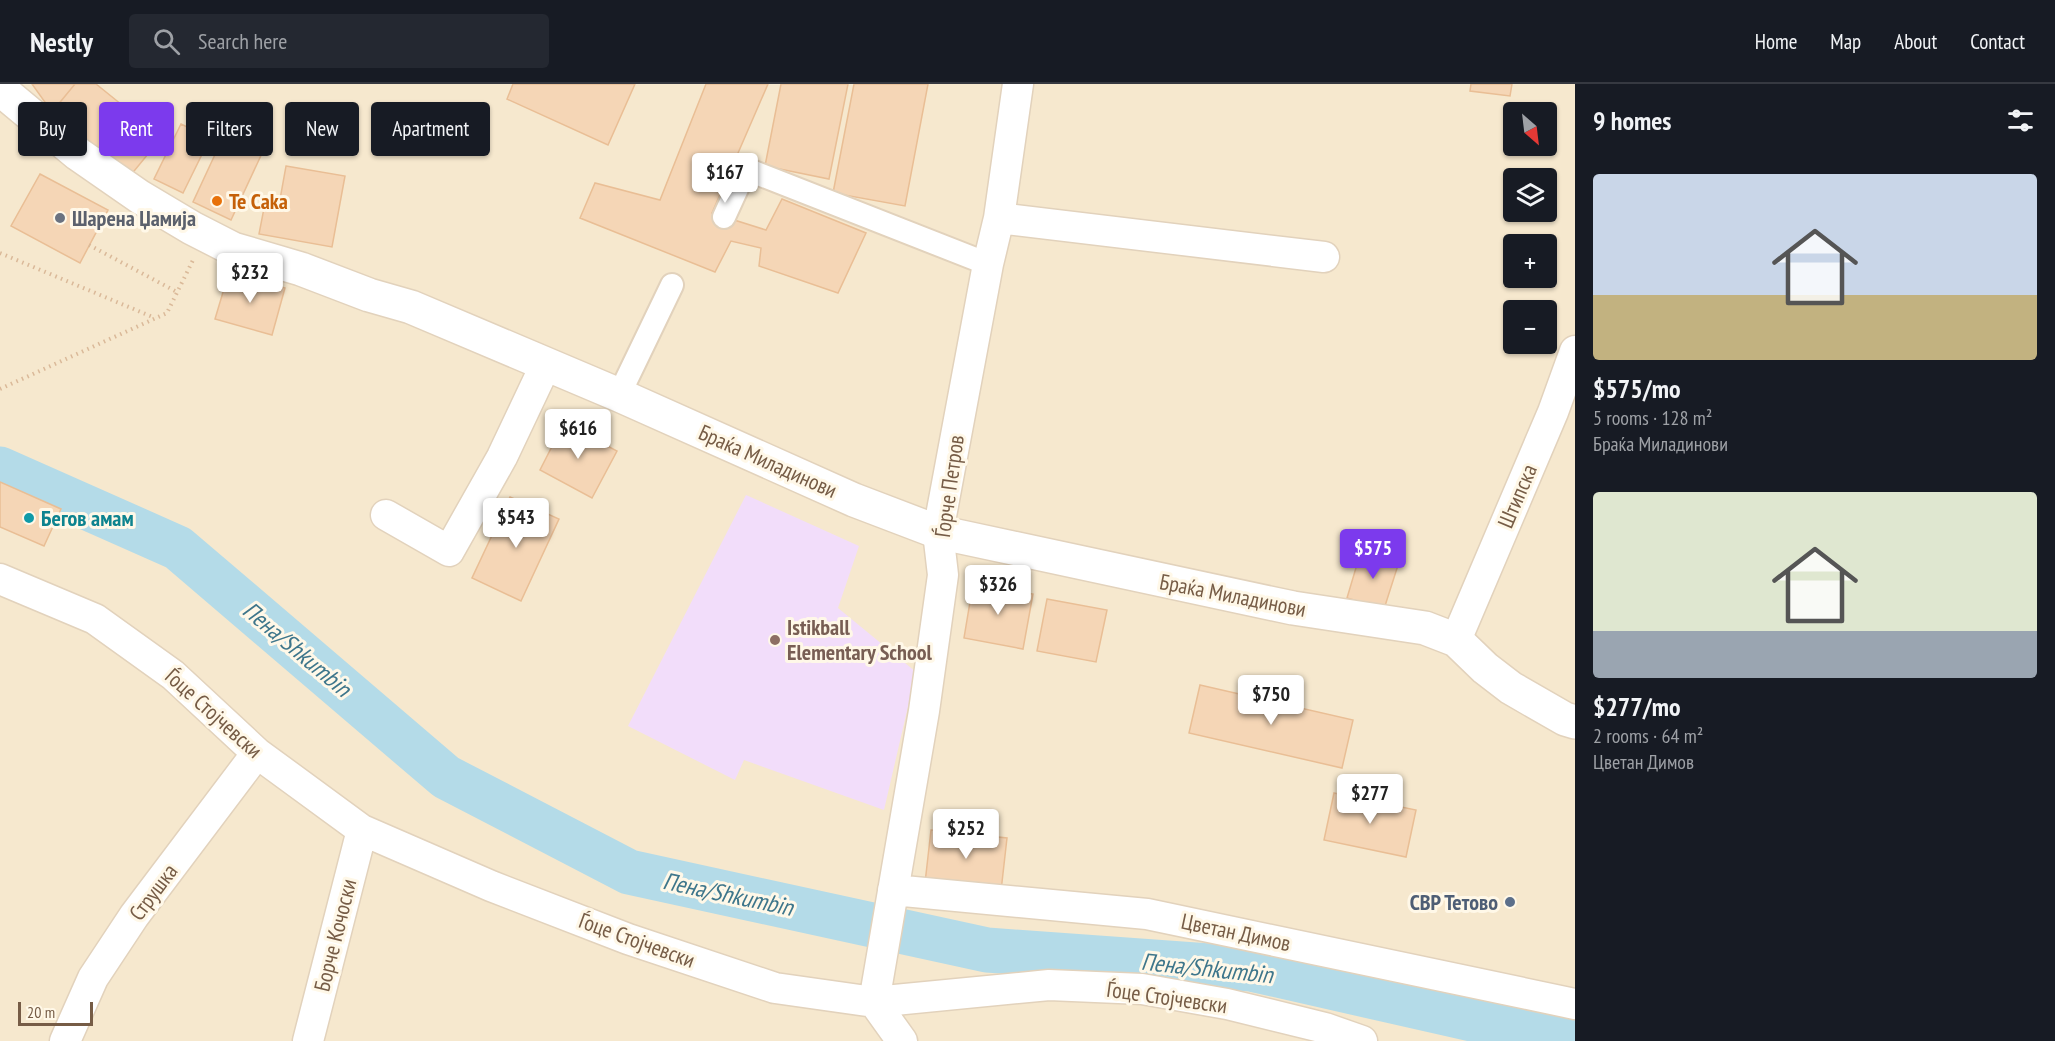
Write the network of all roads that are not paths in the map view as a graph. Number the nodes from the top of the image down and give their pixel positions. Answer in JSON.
{"nodes":[{"id":1,"x":1018,"y":84,"type":"edge"},
{"id":2,"x":0,"y":89,"type":"edge"},
{"id":3,"x":724,"y":217,"type":"dead end"},
{"id":4,"x":999,"y":218,"type":"junction"},
{"id":5,"x":1324,"y":258,"type":"dead end"},
{"id":6,"x":988,"y":264,"type":"junction"},
{"id":7,"x":672,"y":285,"type":"dead end"},
{"id":8,"x":1575,"y":351,"type":"edge"},
{"id":9,"x":546,"y":364,"type":"junction"},
{"id":10,"x":619,"y":395,"type":"junction"},
{"id":11,"x":386,"y":515,"type":"dead end"},
{"id":12,"x":938,"y":532,"type":"junction"},
{"id":13,"x":0,"y":579,"type":"edge"},
{"id":14,"x":1456,"y":640,"type":"junction"},
{"id":15,"x":1575,"y":722,"type":"edge"},
{"id":16,"x":257,"y":753,"type":"junction"},
{"id":17,"x":362,"y":830,"type":"junction"},
{"id":18,"x":891,"y":901,"type":"junction"},
{"id":19,"x":877,"y":989,"type":"junction"},
{"id":20,"x":1575,"y":1004,"type":"edge"},
{"id":21,"x":65,"y":1041,"type":"edge"},
{"id":22,"x":308,"y":1041,"type":"edge"},
{"id":23,"x":902,"y":1041,"type":"edge"},
{"id":24,"x":1362,"y":1041,"type":"edge"}],
"edges":[{"from":1,"to":4,"type":"street","name":"Ѓорче Петров"},
{"from":2,"to":9,"type":"street","name":"Браќа Миладинови"},
{"from":3,"to":6,"type":"street"},
{"from":4,"to":5,"type":"street"},
{"from":4,"to":6,"type":"street","name":"Ѓорче Петров"},
{"from":6,"to":12,"type":"street","name":"Ѓорче Петров"},
{"from":7,"to":10,"type":"street"},
{"from":8,"to":14,"type":"street","name":"Штипска"},
{"from":9,"to":10,"type":"street","name":"Браќа Миладинови"},
{"from":9,"to":11,"type":"street"},
{"from":10,"to":12,"type":"street","name":"Браќа Миладинови"},
{"from":12,"to":14,"type":"street","name":"Браќа Миладинови"},
{"from":12,"to":18,"type":"street","name":"Ѓорче Петров"},
{"from":13,"to":16,"type":"street","name":"Ѓоце Стојчевски"},
{"from":14,"to":15,"type":"street","name":"Браќа Миладинови"},
{"from":16,"to":17,"type":"street","name":"Ѓоце Стојчевски"},
{"from":16,"to":21,"type":"street","name":"Струшка"},
{"from":17,"to":19,"type":"street","name":"Ѓоце Стојчевски"},
{"from":17,"to":22,"type":"street","name":"Борче Кочоски"},
{"from":18,"to":19,"type":"street","name":"Ѓорче Петров"},
{"from":18,"to":20,"type":"street","name":"Цветан Димов"},
{"from":19,"to":23,"type":"street"},
{"from":19,"to":24,"type":"street","name":"Ѓоце Стојчевски"}]}
